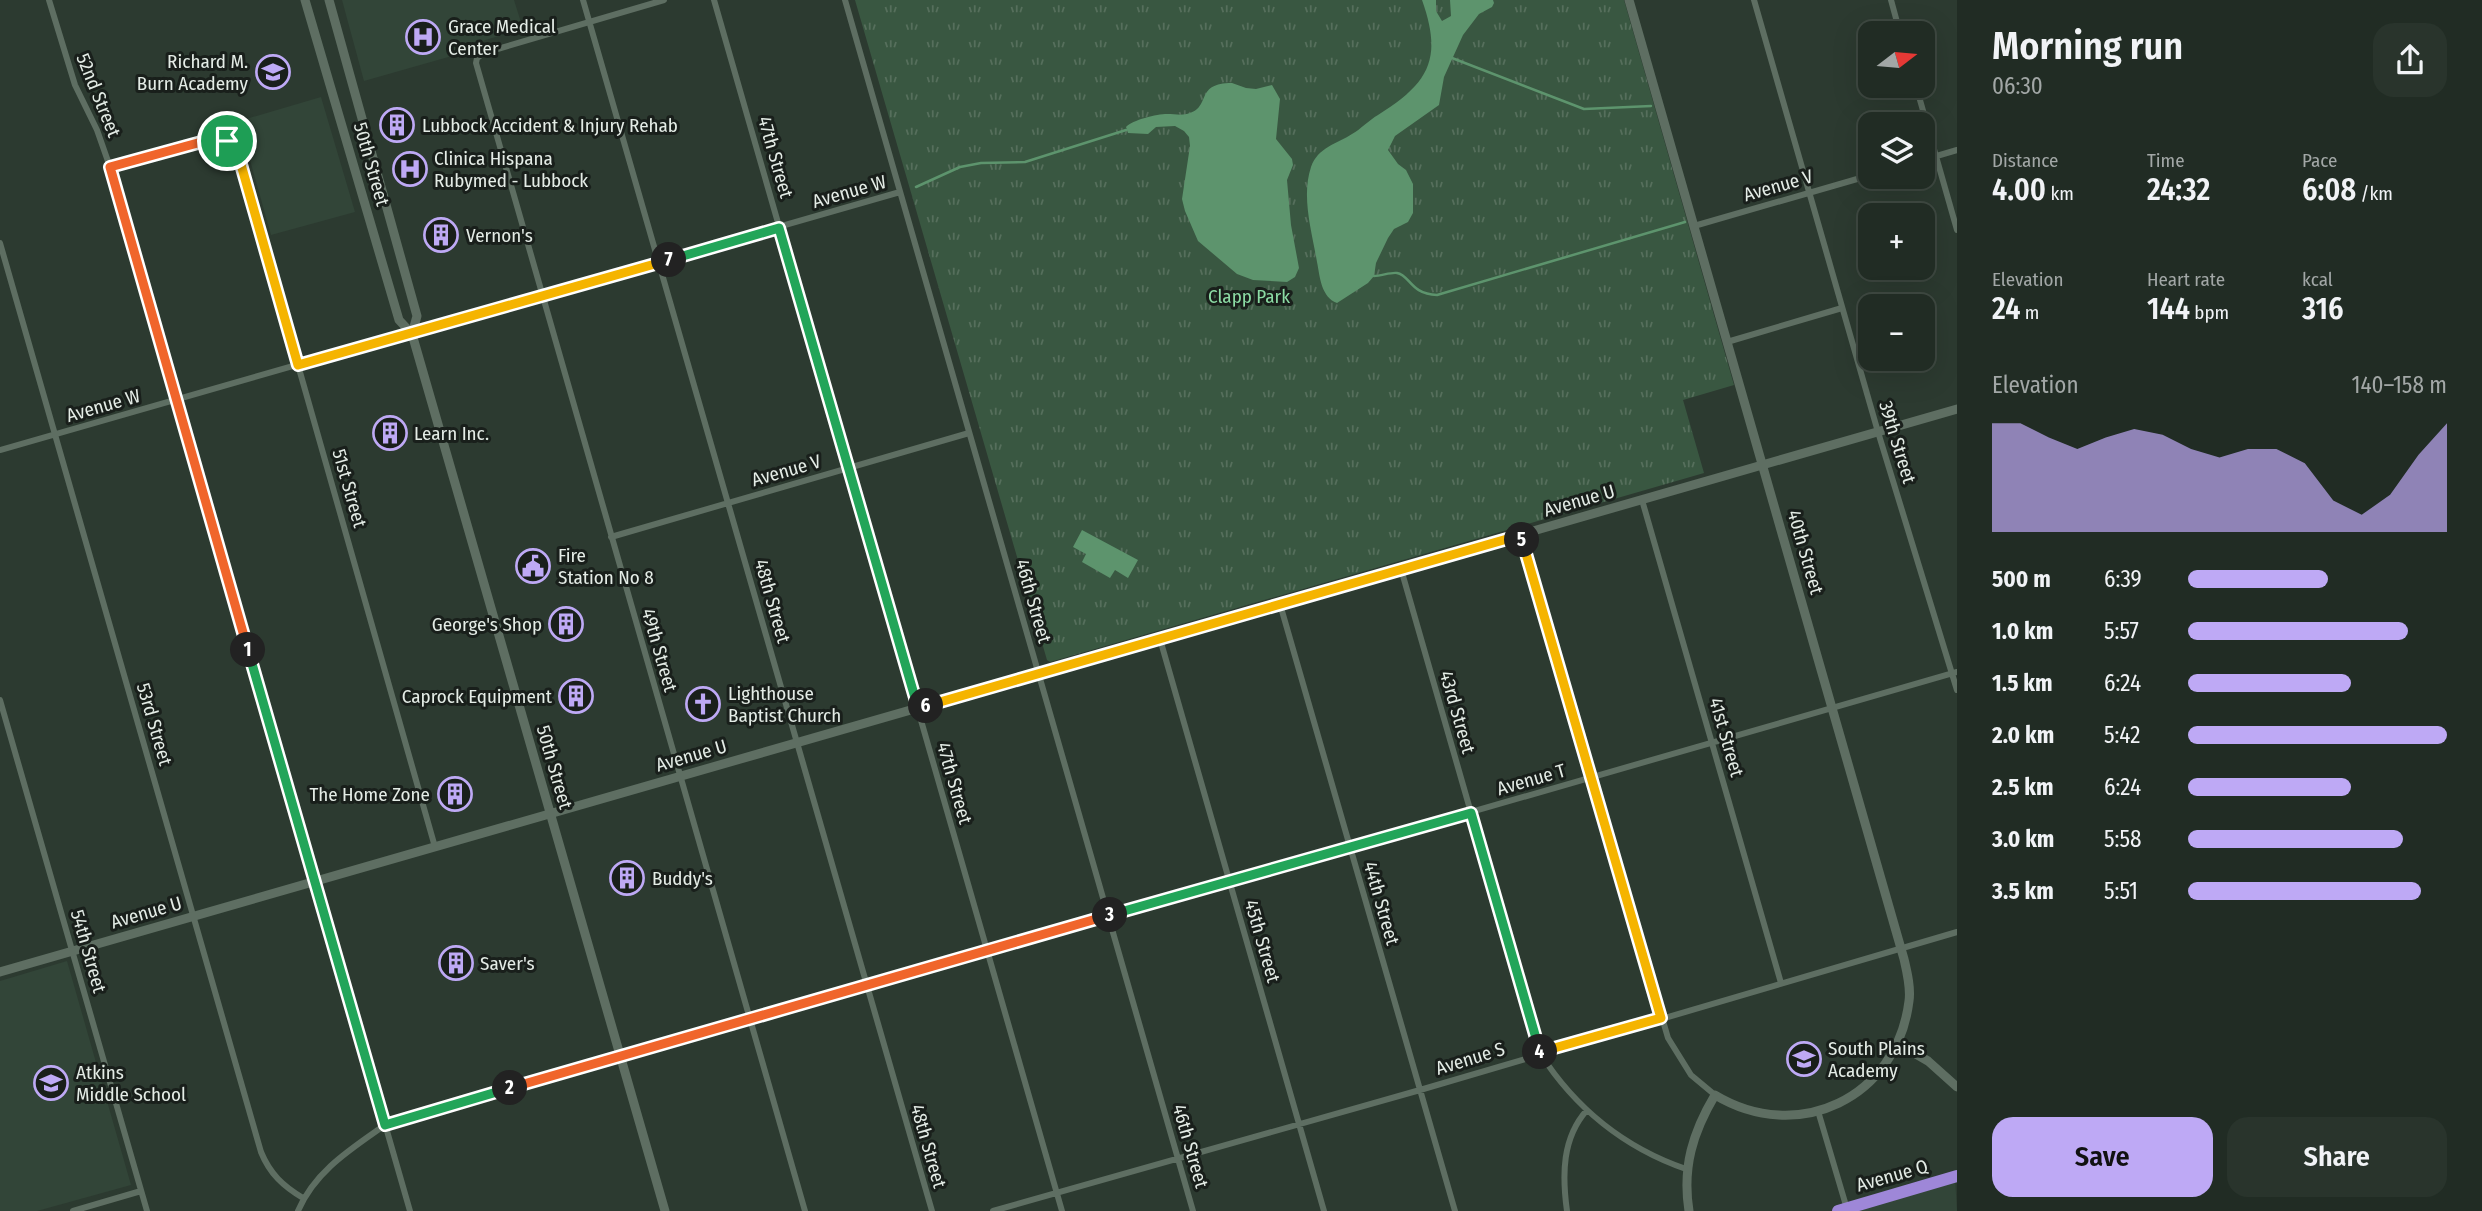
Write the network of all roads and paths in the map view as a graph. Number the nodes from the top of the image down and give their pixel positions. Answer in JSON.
{"nodes":[{"id":1,"x":49,"y":0,"type":"edge"},
{"id":2,"x":305,"y":0,"type":"edge"},
{"id":3,"x":328,"y":0,"type":"edge"},
{"id":4,"x":583,"y":0,"type":"edge"},
{"id":5,"x":664,"y":0,"type":"edge"},
{"id":6,"x":714,"y":0,"type":"edge"},
{"id":7,"x":845,"y":0,"type":"edge"},
{"id":8,"x":1629,"y":0,"type":"edge"},
{"id":9,"x":1754,"y":0,"type":"edge"},
{"id":10,"x":1891,"y":0,"type":"edge"},
{"id":11,"x":590,"y":21,"type":"junction"},
{"id":12,"x":1897,"y":21,"type":"edge"},
{"id":13,"x":1919,"y":98,"type":"edge"},
{"id":14,"x":1957,"y":150,"type":"edge"},
{"id":15,"x":1936,"y":156,"type":"junction"},
{"id":16,"x":110,"y":167,"type":"junction"},
{"id":17,"x":1858,"y":179,"type":"edge"},
{"id":18,"x":900,"y":192,"type":"junction"},
{"id":19,"x":1809,"y":193,"type":"junction"},
{"id":20,"x":1694,"y":226,"type":"junction"},
{"id":21,"x":779,"y":228,"type":"junction"},
{"id":22,"x":1957,"y":230,"type":"edge"},
{"id":23,"x":0,"y":243,"type":"edge"},
{"id":24,"x":659,"y":263,"type":"junction"},
{"id":25,"x":542,"y":296,"type":"junction"},
{"id":26,"x":1842,"y":308,"type":"junction"},
{"id":27,"x":412,"y":334,"type":"junction"},
{"id":28,"x":1727,"y":342,"type":"junction"},
{"id":29,"x":298,"y":365,"type":"junction"},
{"id":30,"x":176,"y":400,"type":"junction"},
{"id":31,"x":1957,"y":409,"type":"edge"},
{"id":32,"x":1878,"y":432,"type":"junction"},
{"id":33,"x":969,"y":433,"type":"junction"},
{"id":34,"x":55,"y":435,"type":"junction"},
{"id":35,"x":0,"y":450,"type":"edge"},
{"id":36,"x":1763,"y":465,"type":"junction"},
{"id":37,"x":849,"y":468,"type":"junction"},
{"id":38,"x":1642,"y":500,"type":"junction"},
{"id":39,"x":728,"y":503,"type":"junction"},
{"id":40,"x":1521,"y":535,"type":"junction"},
{"id":41,"x":611,"y":537,"type":"junction"},
{"id":42,"x":1401,"y":569,"type":"junction"},
{"id":43,"x":1280,"y":604,"type":"junction"},
{"id":44,"x":1160,"y":639,"type":"junction"},
{"id":45,"x":1955,"y":673,"type":"edge"},
{"id":46,"x":1038,"y":674,"type":"junction"},
{"id":47,"x":1957,"y":690,"type":"edge"},
{"id":48,"x":0,"y":699,"type":"edge"},
{"id":49,"x":918,"y":708,"type":"junction"},
{"id":50,"x":1833,"y":709,"type":"junction"},
{"id":51,"x":797,"y":743,"type":"junction"},
{"id":52,"x":1712,"y":743,"type":"junction"},
{"id":53,"x":680,"y":777,"type":"junction"},
{"id":54,"x":1591,"y":778,"type":"junction"},
{"id":55,"x":1471,"y":813,"type":"junction"},
{"id":56,"x":551,"y":814,"type":"junction"},
{"id":57,"x":435,"y":847,"type":"junction"},
{"id":58,"x":1350,"y":847,"type":"junction"},
{"id":59,"x":1229,"y":881,"type":"junction"},
{"id":60,"x":315,"y":882,"type":"junction"},
{"id":61,"x":1108,"y":915,"type":"junction"},
{"id":62,"x":194,"y":917,"type":"junction"},
{"id":63,"x":1957,"y":932,"type":"edge"},
{"id":64,"x":1901,"y":948,"type":"junction"},
{"id":65,"x":987,"y":950,"type":"junction"},
{"id":66,"x":73,"y":951,"type":"junction"},
{"id":67,"x":0,"y":972,"type":"edge"},
{"id":68,"x":1781,"y":983,"type":"junction"},
{"id":69,"x":867,"y":986,"type":"junction"},
{"id":70,"x":1661,"y":1018,"type":"junction"},
{"id":71,"x":750,"y":1020,"type":"junction"},
{"id":72,"x":1898,"y":1043,"type":"junction"},
{"id":73,"x":1540,"y":1053,"type":"junction"},
{"id":74,"x":620,"y":1057,"type":"junction"},
{"id":75,"x":1957,"y":1087,"type":"edge"},
{"id":76,"x":1420,"y":1090,"type":"junction"},
{"id":77,"x":1715,"y":1095,"type":"junction"},
{"id":78,"x":1587,"y":1110,"type":"junction"},
{"id":79,"x":1818,"y":1111,"type":"junction"},
{"id":80,"x":385,"y":1125,"type":"junction"},
{"id":81,"x":1299,"y":1125,"type":"junction"},
{"id":82,"x":1178,"y":1158,"type":"junction"},
{"id":83,"x":1686,"y":1169,"type":"junction"},
{"id":84,"x":1957,"y":1176,"type":"edge"},
{"id":85,"x":141,"y":1191,"type":"junction"},
{"id":86,"x":1057,"y":1192,"type":"junction"},
{"id":87,"x":303,"y":1198,"type":"junction"},
{"id":88,"x":1844,"y":1210,"type":"edge"},
{"id":89,"x":73,"y":1211,"type":"edge"},
{"id":90,"x":147,"y":1211,"type":"edge"},
{"id":91,"x":298,"y":1211,"type":"edge"},
{"id":92,"x":410,"y":1211,"type":"edge"},
{"id":93,"x":665,"y":1211,"type":"edge"},
{"id":94,"x":805,"y":1211,"type":"edge"},
{"id":95,"x":932,"y":1211,"type":"edge"},
{"id":96,"x":993,"y":1211,"type":"edge"},
{"id":97,"x":1062,"y":1211,"type":"edge"},
{"id":98,"x":1193,"y":1211,"type":"edge"},
{"id":99,"x":1324,"y":1211,"type":"edge"},
{"id":100,"x":1455,"y":1211,"type":"edge"},
{"id":101,"x":1567,"y":1211,"type":"edge"},
{"id":102,"x":1689,"y":1211,"type":"edge"}],
"edges":[{"from":1,"to":16,"type":"street","name":"52nd Street"},
{"from":2,"to":27,"type":"street","name":"50th Street"},
{"from":3,"to":27,"type":"street","name":"50th Street"},
{"from":4,"to":11,"type":"street","name":"48th Street"},
{"from":5,"to":11,"type":"street"},
{"from":6,"to":21,"type":"street","name":"47th Street"},
{"from":7,"to":18,"type":"street","name":"46th Street"},
{"from":8,"to":20,"type":"street","name":"40th Street"},
{"from":9,"to":19,"type":"street","name":"39th Street"},
{"from":10,"to":12,"type":"street"},
{"from":11,"to":24,"type":"street","name":"48th Street"},
{"from":11,"to":25,"type":"street","name":"49th Street"},
{"from":13,"to":15,"type":"street"},
{"from":14,"to":15,"type":"street"},
{"from":15,"to":22,"type":"street"},
{"from":16,"to":29,"type":"street","name":"51st Street"},
{"from":16,"to":30,"type":"street","name":"52nd Street"},
{"from":17,"to":19,"type":"street","name":"Avenue V"},
{"from":18,"to":21,"type":"street","name":"Avenue W"},
{"from":18,"to":33,"type":"street","name":"46th Street"},
{"from":19,"to":20,"type":"street","name":"Avenue V"},
{"from":19,"to":26,"type":"street","name":"39th Street"},
{"from":20,"to":28,"type":"street","name":"40th Street"},
{"from":21,"to":24,"type":"street","name":"Avenue W"},
{"from":21,"to":37,"type":"street","name":"47th Street"},
{"from":23,"to":34,"type":"street","name":"53rd Street"},
{"from":24,"to":25,"type":"street","name":"Avenue W"},
{"from":24,"to":39,"type":"street","name":"48th Street"},
{"from":25,"to":27,"type":"street","name":"Avenue W"},
{"from":25,"to":41,"type":"street","name":"49th Street"},
{"from":26,"to":28,"type":"street"},
{"from":26,"to":32,"type":"street","name":"39th Street"},
{"from":27,"to":29,"type":"street","name":"Avenue W"},
{"from":27,"to":56,"type":"street","name":"50th Street"},
{"from":28,"to":36,"type":"street","name":"40th Street"},
{"from":29,"to":30,"type":"street","name":"Avenue W"},
{"from":29,"to":57,"type":"street","name":"51st Street"},
{"from":30,"to":34,"type":"street","name":"Avenue W"},
{"from":30,"to":60,"type":"street","name":"52nd Street"},
{"from":31,"to":32,"type":"street","name":"Avenue U"},
{"from":32,"to":36,"type":"street","name":"Avenue U"},
{"from":32,"to":45,"type":"street","name":"39th Street"},
{"from":33,"to":37,"type":"street","name":"Avenue V"},
{"from":33,"to":46,"type":"street","name":"46th Street"},
{"from":34,"to":35,"type":"street","name":"Avenue W"},
{"from":34,"to":62,"type":"street","name":"53rd Street"},
{"from":36,"to":38,"type":"street","name":"Avenue U"},
{"from":36,"to":50,"type":"street","name":"40th Street"},
{"from":37,"to":39,"type":"street","name":"Avenue V"},
{"from":37,"to":49,"type":"street","name":"47th Street"},
{"from":38,"to":40,"type":"street","name":"Avenue U"},
{"from":38,"to":52,"type":"street","name":"41st Street"},
{"from":39,"to":41,"type":"street","name":"Avenue V"},
{"from":39,"to":51,"type":"street","name":"48th Street"},
{"from":40,"to":42,"type":"street","name":"Avenue U"},
{"from":40,"to":54,"type":"street"},
{"from":41,"to":53,"type":"street","name":"49th Street"},
{"from":42,"to":43,"type":"street","name":"Avenue U"},
{"from":42,"to":55,"type":"street","name":"43rd Street"},
{"from":43,"to":44,"type":"street","name":"Avenue U"},
{"from":43,"to":58,"type":"street","name":"44th Street"},
{"from":44,"to":46,"type":"street","name":"Avenue U"},
{"from":44,"to":59,"type":"street","name":"45th Street"},
{"from":45,"to":47,"type":"street","name":"39th Street"},
{"from":45,"to":50,"type":"street","name":"Avenue T"},
{"from":46,"to":49,"type":"street","name":"Avenue U"},
{"from":46,"to":61,"type":"street","name":"46th Street"},
{"from":48,"to":66,"type":"street","name":"54th Street"},
{"from":49,"to":51,"type":"street","name":"Avenue U"},
{"from":49,"to":65,"type":"street","name":"47th Street"},
{"from":50,"to":52,"type":"street","name":"Avenue T"},
{"from":50,"to":64,"type":"street","name":"40th Street"},
{"from":51,"to":53,"type":"street","name":"Avenue U"},
{"from":51,"to":69,"type":"street","name":"48th Street"},
{"from":52,"to":54,"type":"street","name":"Avenue T"},
{"from":52,"to":68,"type":"street","name":"41st Street"},
{"from":53,"to":56,"type":"street","name":"Avenue U"},
{"from":53,"to":71,"type":"street","name":"49th Street"},
{"from":54,"to":55,"type":"street","name":"Avenue T"},
{"from":54,"to":70,"type":"street"},
{"from":55,"to":58,"type":"street","name":"Avenue T"},
{"from":55,"to":73,"type":"street","name":"43rd Street"},
{"from":56,"to":57,"type":"street","name":"Avenue U"},
{"from":56,"to":74,"type":"street","name":"50th Street"},
{"from":57,"to":60,"type":"street","name":"Avenue U"},
{"from":58,"to":59,"type":"street","name":"Avenue T"},
{"from":58,"to":76,"type":"street","name":"44th Street"},
{"from":59,"to":61,"type":"street","name":"Avenue T"},
{"from":59,"to":81,"type":"street","name":"45th Street"},
{"from":60,"to":62,"type":"street","name":"Avenue U"},
{"from":60,"to":80,"type":"street","name":"52nd Street"},
{"from":61,"to":65,"type":"street","name":"Avenue T"},
{"from":61,"to":82,"type":"street","name":"46th Street"},
{"from":62,"to":66,"type":"street","name":"Avenue U"},
{"from":62,"to":87,"type":"street","name":"53rd Street"},
{"from":63,"to":64,"type":"street","name":"Avenue S"},
{"from":64,"to":68,"type":"street","name":"Avenue S"},
{"from":64,"to":72,"type":"street","name":"40th Street"},
{"from":65,"to":69,"type":"street","name":"Avenue T"},
{"from":65,"to":86,"type":"street","name":"47th Street"},
{"from":66,"to":67,"type":"street","name":"Avenue U"},
{"from":66,"to":85,"type":"street","name":"54th Street"},
{"from":68,"to":70,"type":"street","name":"Avenue S"},
{"from":69,"to":71,"type":"street","name":"Avenue T"},
{"from":69,"to":95,"type":"street","name":"48th Street"},
{"from":70,"to":73,"type":"street","name":"Avenue S"},
{"from":70,"to":77,"type":"street"},
{"from":71,"to":74,"type":"street","name":"Avenue T"},
{"from":71,"to":94,"type":"street","name":"49th Street"},
{"from":72,"to":75,"type":"street"},
{"from":72,"to":79,"type":"street","name":"40th Street"},
{"from":73,"to":76,"type":"street","name":"Avenue S"},
{"from":73,"to":78,"type":"street","name":"43rd Street"},
{"from":74,"to":80,"type":"street","name":"Avenue T"},
{"from":74,"to":93,"type":"street","name":"50th Street"},
{"from":76,"to":81,"type":"street","name":"Avenue S"},
{"from":76,"to":100,"type":"street","name":"44th Street"},
{"from":77,"to":79,"type":"street","name":"40th Street"},
{"from":77,"to":83,"type":"street"},
{"from":78,"to":83,"type":"street","name":"43rd Street"},
{"from":78,"to":101,"type":"street"},
{"from":79,"to":88,"type":"street"},
{"from":80,"to":87,"type":"street","name":"Avenue T"},
{"from":80,"to":92,"type":"street","name":"52nd Street"},
{"from":81,"to":82,"type":"street","name":"Avenue S"},
{"from":81,"to":99,"type":"street","name":"45th Street"},
{"from":82,"to":86,"type":"street","name":"Avenue S"},
{"from":82,"to":98,"type":"street","name":"46th Street"},
{"from":83,"to":102,"type":"street"},
{"from":84,"to":88,"type":"highway","name":"Avenue Q"},
{"from":85,"to":89,"type":"street"},
{"from":85,"to":90,"type":"street","name":"54th Street"},
{"from":86,"to":96,"type":"street","name":"Avenue S"},
{"from":86,"to":97,"type":"street","name":"47th Street"},
{"from":87,"to":91,"type":"street","name":"Avenue T"}]}
